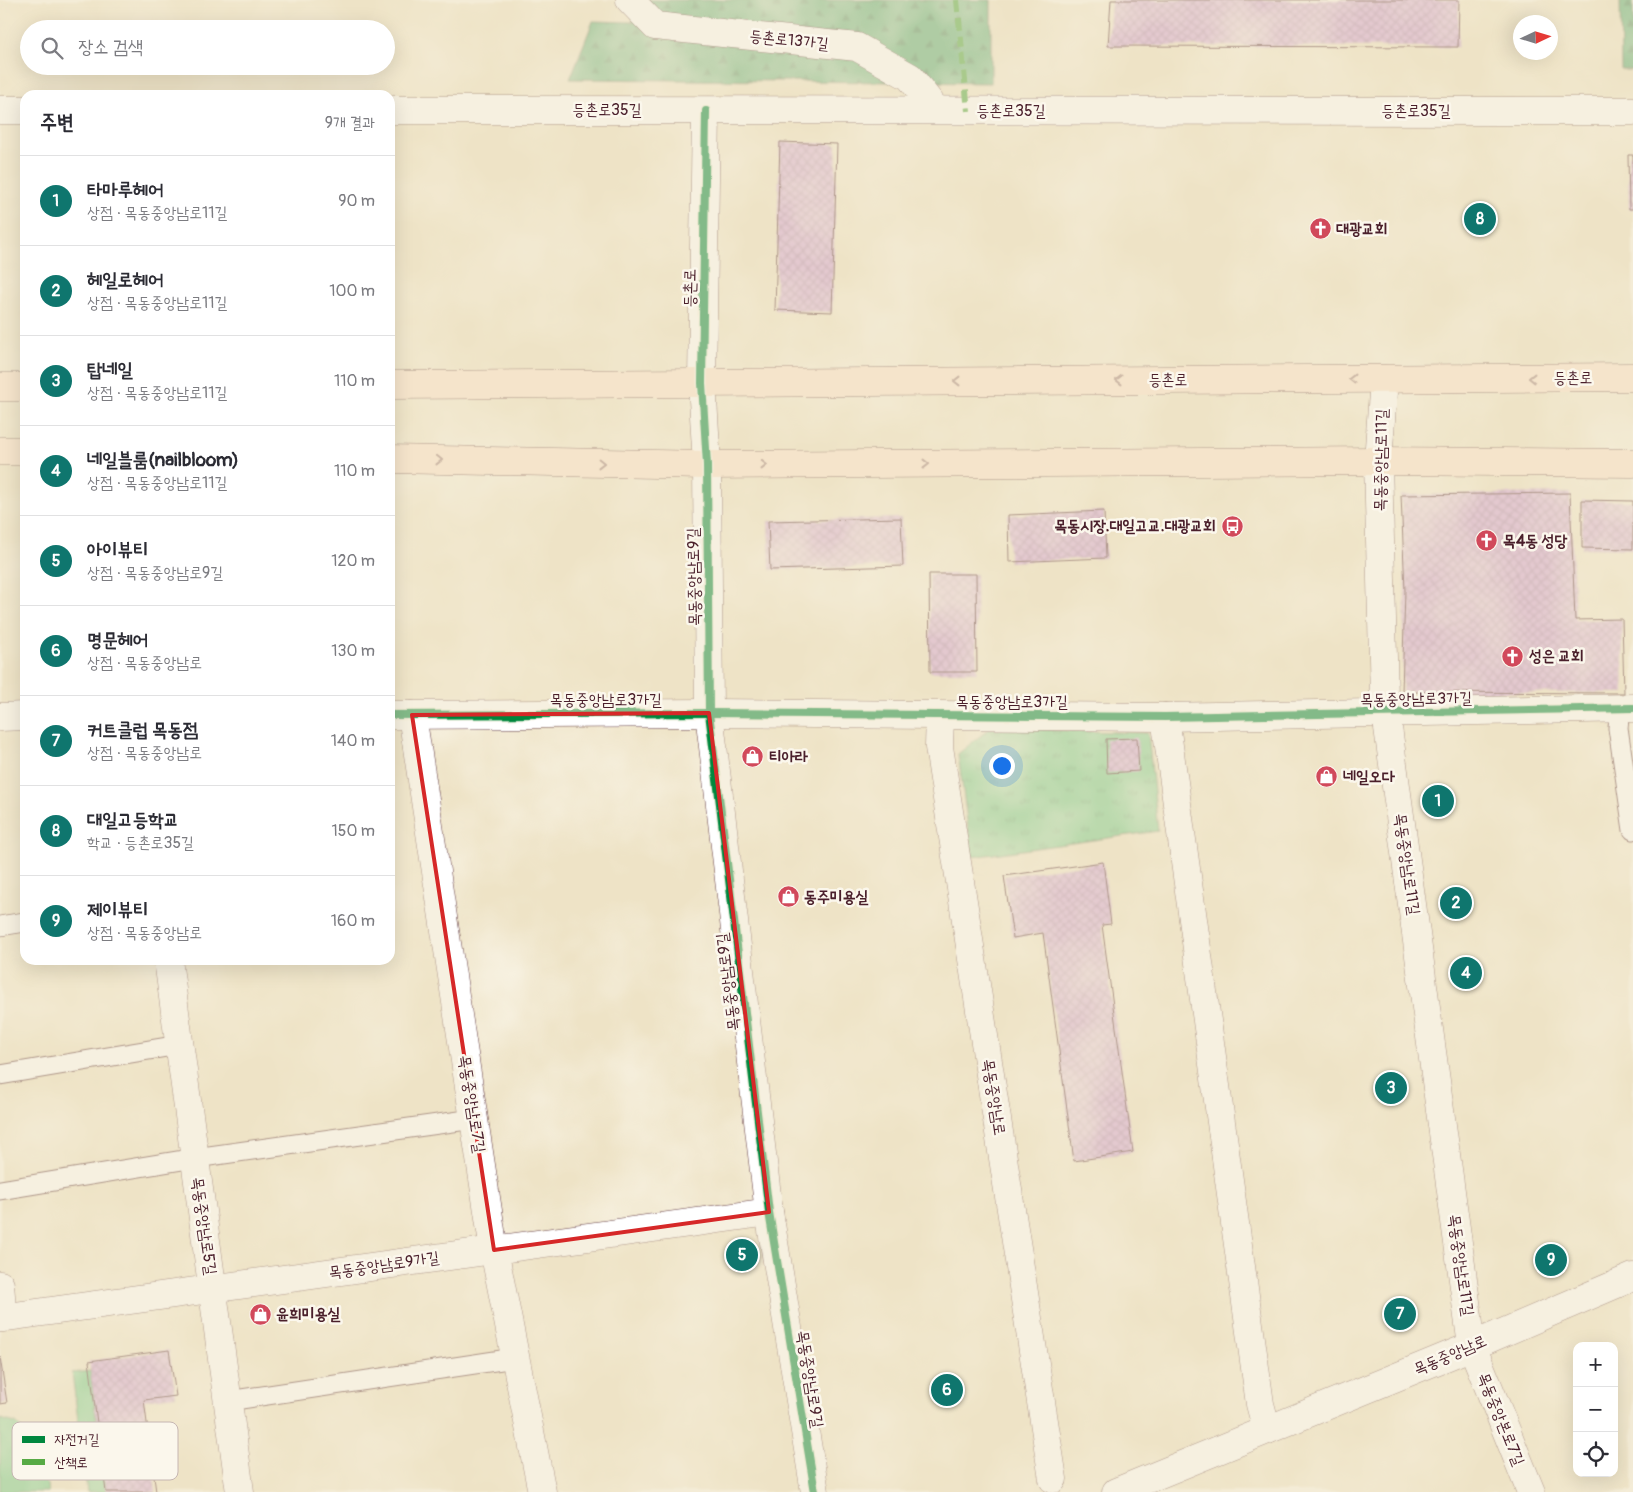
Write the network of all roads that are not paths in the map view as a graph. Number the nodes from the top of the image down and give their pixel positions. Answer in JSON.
{"nodes":[{"id":1,"x":630,"y":0,"type":"edge"},
{"id":2,"x":0,"y":110,"type":"edge"},
{"id":3,"x":20,"y":110,"type":"edge"},
{"id":4,"x":395,"y":110,"type":"edge"},
{"id":5,"x":706,"y":110,"type":"junction"},
{"id":6,"x":936,"y":110,"type":"junction"},
{"id":7,"x":1633,"y":111,"type":"edge"},
{"id":8,"x":1633,"y":377,"type":"edge"},
{"id":9,"x":1384,"y":379,"type":"junction"},
{"id":10,"x":702,"y":383,"type":"junction"},
{"id":11,"x":395,"y":385,"type":"edge"},
{"id":12,"x":20,"y":387,"type":"edge"},
{"id":13,"x":0,"y":388,"type":"edge"},
{"id":14,"x":0,"y":451,"type":"edge"},
{"id":15,"x":20,"y":451,"type":"edge"},
{"id":16,"x":395,"y":459,"type":"edge"},
{"id":17,"x":1378,"y":461,"type":"junction"},
{"id":18,"x":1633,"y":463,"type":"edge"},
{"id":19,"x":707,"y":465,"type":"junction"},
{"id":20,"x":1627,"y":708,"type":"edge"},
{"id":21,"x":710,"y":713,"type":"junction"},
{"id":22,"x":1386,"y":714,"type":"junction"},
{"id":23,"x":401,"y":715,"type":"edge"},
{"id":24,"x":0,"y":716,"type":"edge"},
{"id":25,"x":20,"y":716,"type":"edge"},
{"id":26,"x":940,"y":716,"type":"junction"},
{"id":27,"x":1166,"y":717,"type":"junction"},
{"id":28,"x":1633,"y":830,"type":"edge"},
{"id":29,"x":20,"y":923,"type":"edge"},
{"id":30,"x":0,"y":926,"type":"edge"},
{"id":31,"x":169,"y":965,"type":"edge"},
{"id":32,"x":179,"y":1045,"type":"junction"},
{"id":33,"x":0,"y":1075,"type":"edge"},
{"id":34,"x":474,"y":1119,"type":"junction"},
{"id":35,"x":194,"y":1158,"type":"junction"},
{"id":36,"x":0,"y":1190,"type":"edge"},
{"id":37,"x":769,"y":1212,"type":"junction"},
{"id":38,"x":494,"y":1250,"type":"junction"},
{"id":39,"x":1633,"y":1277,"type":"edge"},
{"id":40,"x":0,"y":1285,"type":"edge"},
{"id":41,"x":213,"y":1288,"type":"junction"},
{"id":42,"x":2,"y":1318,"type":"edge"},
{"id":43,"x":1472,"y":1346,"type":"junction"},
{"id":44,"x":515,"y":1358,"type":"junction"},
{"id":45,"x":228,"y":1401,"type":"junction"},
{"id":46,"x":1267,"y":1430,"type":"junction"},
{"id":47,"x":1053,"y":1479,"type":"dead end"},
{"id":48,"x":240,"y":1492,"type":"edge"},
{"id":49,"x":542,"y":1492,"type":"edge"},
{"id":50,"x":815,"y":1492,"type":"edge"},
{"id":51,"x":1116,"y":1492,"type":"edge"},
{"id":52,"x":1531,"y":1492,"type":"edge"}],
"edges":[{"from":1,"to":6,"type":"street","name":"등촌로13가길"},
{"from":2,"to":3,"type":"street"},
{"from":4,"to":5,"type":"street","name":"등촌로35길"},
{"from":5,"to":6,"type":"street","name":"등촌로35길"},
{"from":5,"to":10,"type":"street","name":"등촌로"},
{"from":6,"to":7,"type":"street","name":"등촌로35길"},
{"from":8,"to":9,"type":"main road","name":"등촌로","one_way":true},
{"from":9,"to":10,"type":"main road","name":"등촌로","one_way":true},
{"from":9,"to":17,"type":"street","name":"목동중앙남로11길"},
{"from":10,"to":11,"type":"main road","name":"등촌로"},
{"from":10,"to":19,"type":"street","name":"등촌로"},
{"from":12,"to":13,"type":"main road"},
{"from":14,"to":15,"type":"main road"},
{"from":16,"to":19,"type":"main road","one_way":true},
{"from":17,"to":18,"type":"main road"},
{"from":19,"to":17,"type":"main road","one_way":true},
{"from":17,"to":22,"type":"street","name":"목동중앙남로11길"},
{"from":19,"to":21,"type":"street","name":"목동중앙남로9길"},
{"from":20,"to":22,"type":"street","name":"목동중앙남로3가길"},
{"from":20,"to":28,"type":"lane"},
{"from":21,"to":23,"type":"street","name":"목동중앙남로3가길"},
{"from":21,"to":26,"type":"street","name":"목동중앙남로3가길"},
{"from":21,"to":37,"type":"street","name":"목동중앙남로9길"},
{"from":22,"to":27,"type":"street","name":"목동중앙남로3가길"},
{"from":22,"to":43,"type":"street","name":"목동중앙남로11길"},
{"from":23,"to":34,"type":"street","name":"목동중앙남로7길"},
{"from":24,"to":25,"type":"street"},
{"from":26,"to":27,"type":"street","name":"목동중앙남로3가길"},
{"from":26,"to":47,"type":"street","name":"목동중앙남로"},
{"from":27,"to":46,"type":"street"},
{"from":29,"to":30,"type":"lane"},
{"from":31,"to":32,"type":"street","name":"목동중앙남로5길"},
{"from":32,"to":33,"type":"lane"},
{"from":32,"to":35,"type":"street","name":"목동중앙남로5길"},
{"from":34,"to":35,"type":"lane"},
{"from":34,"to":38,"type":"street","name":"목동중앙남로7길"},
{"from":35,"to":36,"type":"lane"},
{"from":35,"to":41,"type":"street","name":"목동중앙남로5길"},
{"from":37,"to":38,"type":"street","name":"목동중앙남로9가길"},
{"from":37,"to":50,"type":"street","name":"목동중앙남로9길"},
{"from":38,"to":41,"type":"street","name":"목동중앙남로9가길"},
{"from":38,"to":44,"type":"street","name":"목동중앙남로7길"},
{"from":39,"to":43,"type":"street","name":"목동중앙남로"},
{"from":40,"to":42,"type":"street"},
{"from":41,"to":42,"type":"street","name":"목동중앙남로9가길"},
{"from":41,"to":45,"type":"street","name":"목동중앙남로5길"},
{"from":43,"to":46,"type":"street","name":"목동중앙남로"},
{"from":43,"to":52,"type":"street","name":"목동중앙본로7길"},
{"from":44,"to":45,"type":"lane"},
{"from":44,"to":49,"type":"street","name":"목동중앙남로7길"},
{"from":45,"to":48,"type":"street","name":"목동중앙남로5길"},
{"from":46,"to":51,"type":"street","name":"목동중앙남로"}]}
